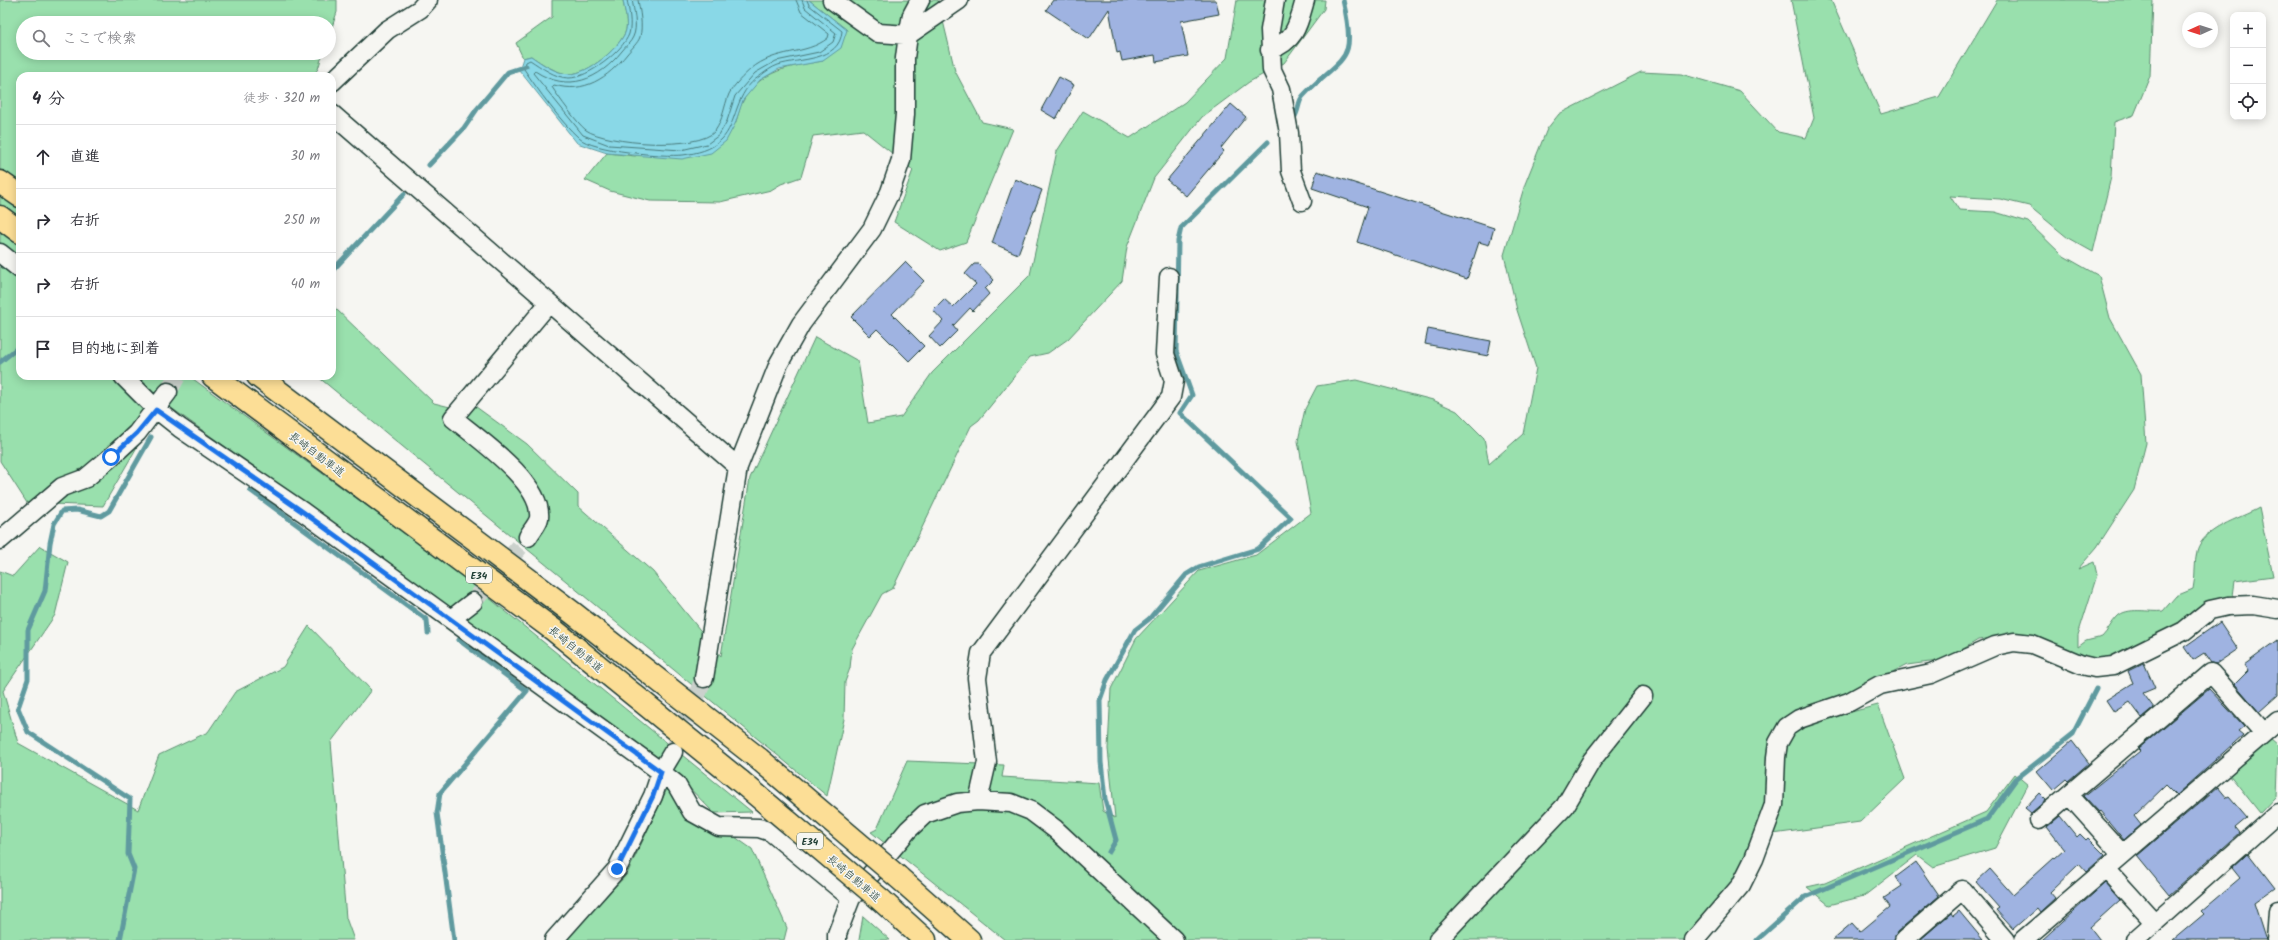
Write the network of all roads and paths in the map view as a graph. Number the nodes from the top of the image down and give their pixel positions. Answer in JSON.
{"nodes":[{"id":1,"x":428,"y":0,"type":"edge"},
{"id":2,"x":832,"y":0,"type":"edge"},
{"id":3,"x":920,"y":0,"type":"edge"},
{"id":4,"x":959,"y":0,"type":"edge"},
{"id":5,"x":1274,"y":0,"type":"edge"},
{"id":6,"x":1305,"y":0,"type":"edge"},
{"id":7,"x":908,"y":36,"type":"junction"},
{"id":8,"x":1270,"y":50,"type":"junction"},
{"id":9,"x":336,"y":78,"type":"edge"},
{"id":10,"x":336,"y":117,"type":"edge"},
{"id":11,"x":0,"y":182,"type":"edge"},
{"id":12,"x":16,"y":193,"type":"edge"},
{"id":13,"x":1302,"y":201,"type":"dead end"},
{"id":14,"x":0,"y":217,"type":"edge"},
{"id":15,"x":16,"y":229,"type":"edge"},
{"id":16,"x":0,"y":253,"type":"edge"},
{"id":17,"x":16,"y":266,"type":"edge"},
{"id":18,"x":1169,"y":277,"type":"dead end"},
{"id":19,"x":549,"y":303,"type":"junction"},
{"id":20,"x":128,"y":380,"type":"edge"},
{"id":21,"x":218,"y":380,"type":"edge"},
{"id":22,"x":263,"y":380,"type":"edge"},
{"id":23,"x":168,"y":392,"type":"tunnel mouth"},
{"id":24,"x":156,"y":410,"type":"junction"},
{"id":25,"x":738,"y":467,"type":"junction"},
{"id":26,"x":528,"y":536,"type":"tunnel mouth"},
{"id":27,"x":0,"y":540,"type":"edge"},
{"id":28,"x":473,"y":602,"type":"tunnel mouth"},
{"id":29,"x":2278,"y":609,"type":"edge"},
{"id":30,"x":451,"y":619,"type":"junction"},
{"id":31,"x":704,"y":678,"type":"tunnel mouth"},
{"id":32,"x":1643,"y":696,"type":"dead end"},
{"id":33,"x":2278,"y":721,"type":"edge"},
{"id":34,"x":2264,"y":733,"type":"junction"},
{"id":35,"x":673,"y":752,"type":"tunnel mouth"},
{"id":36,"x":661,"y":772,"type":"junction"},
{"id":37,"x":2069,"y":795,"type":"junction"},
{"id":38,"x":978,"y":801,"type":"junction"},
{"id":39,"x":2278,"y":813,"type":"edge"},
{"id":40,"x":2040,"y":820,"type":"dead end"},
{"id":41,"x":2122,"y":854,"type":"junction"},
{"id":42,"x":2106,"y":869,"type":"junction"},
{"id":43,"x":850,"y":898,"type":"junction"},
{"id":44,"x":2278,"y":911,"type":"edge"},
{"id":45,"x":2155,"y":922,"type":"junction"},
{"id":46,"x":554,"y":940,"type":"edge"},
{"id":47,"x":836,"y":940,"type":"edge"},
{"id":48,"x":925,"y":940,"type":"edge"},
{"id":49,"x":969,"y":940,"type":"edge"},
{"id":50,"x":1174,"y":940,"type":"edge"},
{"id":51,"x":1438,"y":940,"type":"edge"},
{"id":52,"x":1694,"y":940,"type":"edge"},
{"id":53,"x":1904,"y":940,"type":"edge"},
{"id":54,"x":2005,"y":940,"type":"edge"},
{"id":55,"x":2023,"y":940,"type":"edge"},
{"id":56,"x":2135,"y":940,"type":"edge"},
{"id":57,"x":2276,"y":940,"type":"edge"}],
"edges":[{"from":1,"to":9,"type":"street"},
{"from":2,"to":7,"type":"street"},
{"from":3,"to":7,"type":"street"},
{"from":4,"to":7,"type":"street"},
{"from":5,"to":8,"type":"street"},
{"from":6,"to":8,"type":"street"},
{"from":7,"to":25,"type":"street"},
{"from":8,"to":13,"type":"street"},
{"from":10,"to":19,"type":"street"},
{"from":11,"to":12,"type":"highway"},
{"from":14,"to":15,"type":"highway"},
{"from":16,"to":17,"type":"street"},
{"from":18,"to":38,"type":"street"},
{"from":19,"to":25,"type":"street"},
{"from":19,"to":26,"type":"street"},
{"from":20,"to":24,"type":"street"},
{"from":21,"to":48,"type":"highway","name":"長崎自動車道","number":"E34","bridge":true},
{"from":22,"to":49,"type":"highway","number":"E34","bridge":true},
{"from":23,"to":24,"type":"street"},
{"from":24,"to":27,"type":"street"},
{"from":24,"to":30,"type":"street"},
{"from":25,"to":31,"type":"street"},
{"from":28,"to":30,"type":"street"},
{"from":29,"to":52,"type":"street"},
{"from":30,"to":36,"type":"street"},
{"from":32,"to":51,"type":"street"},
{"from":33,"to":34,"type":"street"},
{"from":34,"to":37,"type":"street"},
{"from":34,"to":41,"type":"street"},
{"from":35,"to":36,"type":"street"},
{"from":36,"to":43,"type":"street"},
{"from":36,"to":46,"type":"street"},
{"from":37,"to":40,"type":"street"},
{"from":37,"to":41,"type":"street"},
{"from":38,"to":43,"type":"street"},
{"from":38,"to":50,"type":"street"},
{"from":39,"to":45,"type":"street"},
{"from":41,"to":42,"type":"street"},
{"from":42,"to":45,"type":"street"},
{"from":42,"to":55,"type":"street"},
{"from":43,"to":47,"type":"street"},
{"from":44,"to":57,"type":"street"},
{"from":45,"to":56,"type":"street"},
{"from":53,"to":54,"type":"street"}]}
